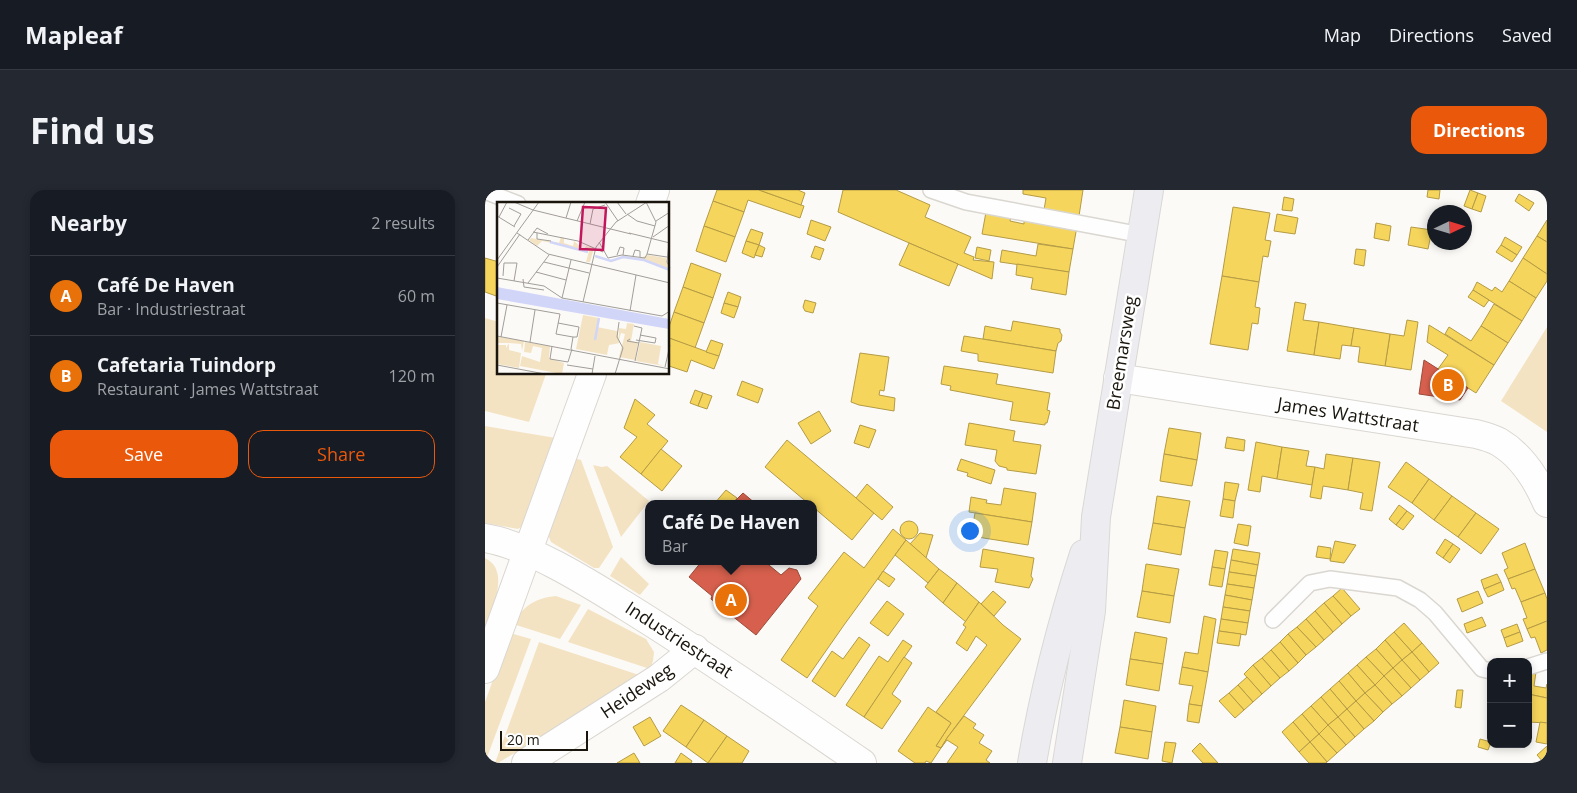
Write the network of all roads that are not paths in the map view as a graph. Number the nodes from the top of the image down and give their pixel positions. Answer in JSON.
{"nodes":[{"id":1,"x":655,"y":190,"type":"edge"},
{"id":2,"x":931,"y":190,"type":"edge"},
{"id":3,"x":1149,"y":190,"type":"edge"},
{"id":4,"x":488,"y":197,"type":"edge"},
{"id":5,"x":509,"y":202,"type":"edge"},
{"id":6,"x":651,"y":202,"type":"edge"},
{"id":7,"x":1141,"y":235,"type":"junction"},
{"id":8,"x":593,"y":375,"type":"edge"},
{"id":9,"x":1118,"y":378,"type":"junction"},
{"id":10,"x":1547,"y":503,"type":"edge"},
{"id":11,"x":1096,"y":517,"type":"junction"},
{"id":12,"x":485,"y":538,"type":"edge"},
{"id":13,"x":528,"y":552,"type":"junction"},
{"id":14,"x":1273,"y":620,"type":"dead end"},
{"id":15,"x":695,"y":649,"type":"junction"},
{"id":16,"x":1547,"y":661,"type":"edge"},
{"id":17,"x":1532,"y":667,"type":"edge"},
{"id":18,"x":485,"y":669,"type":"edge"},
{"id":19,"x":1487,"y":670,"type":"edge"},
{"id":20,"x":526,"y":763,"type":"edge"},
{"id":21,"x":862,"y":763,"type":"edge"},
{"id":22,"x":1032,"y":763,"type":"edge"},
{"id":23,"x":1067,"y":763,"type":"edge"}],
"edges":[{"from":1,"to":6,"type":"street"},
{"from":2,"to":7,"type":"lane"},
{"from":3,"to":7,"type":"main road","name":"Breemarsweg"},
{"from":4,"to":5,"type":"lane"},
{"from":7,"to":9,"type":"main road","name":"Breemarsweg"},
{"from":8,"to":13,"type":"street"},
{"from":9,"to":10,"type":"street","name":"James Wattstraat"},
{"from":9,"to":11,"type":"main road","name":"Breemarsweg"},
{"from":11,"to":22,"type":"main road","name":"Breemarsweg"},
{"from":11,"to":23,"type":"main road","name":"Breemarsweg"},
{"from":12,"to":13,"type":"street","name":"Industriestraat"},
{"from":13,"to":15,"type":"street","name":"Industriestraat"},
{"from":13,"to":18,"type":"street"},
{"from":14,"to":19,"type":"lane"},
{"from":15,"to":20,"type":"street","name":"Heideweg"},
{"from":15,"to":21,"type":"street","name":"Industriestraat"},
{"from":16,"to":17,"type":"lane"}]}
